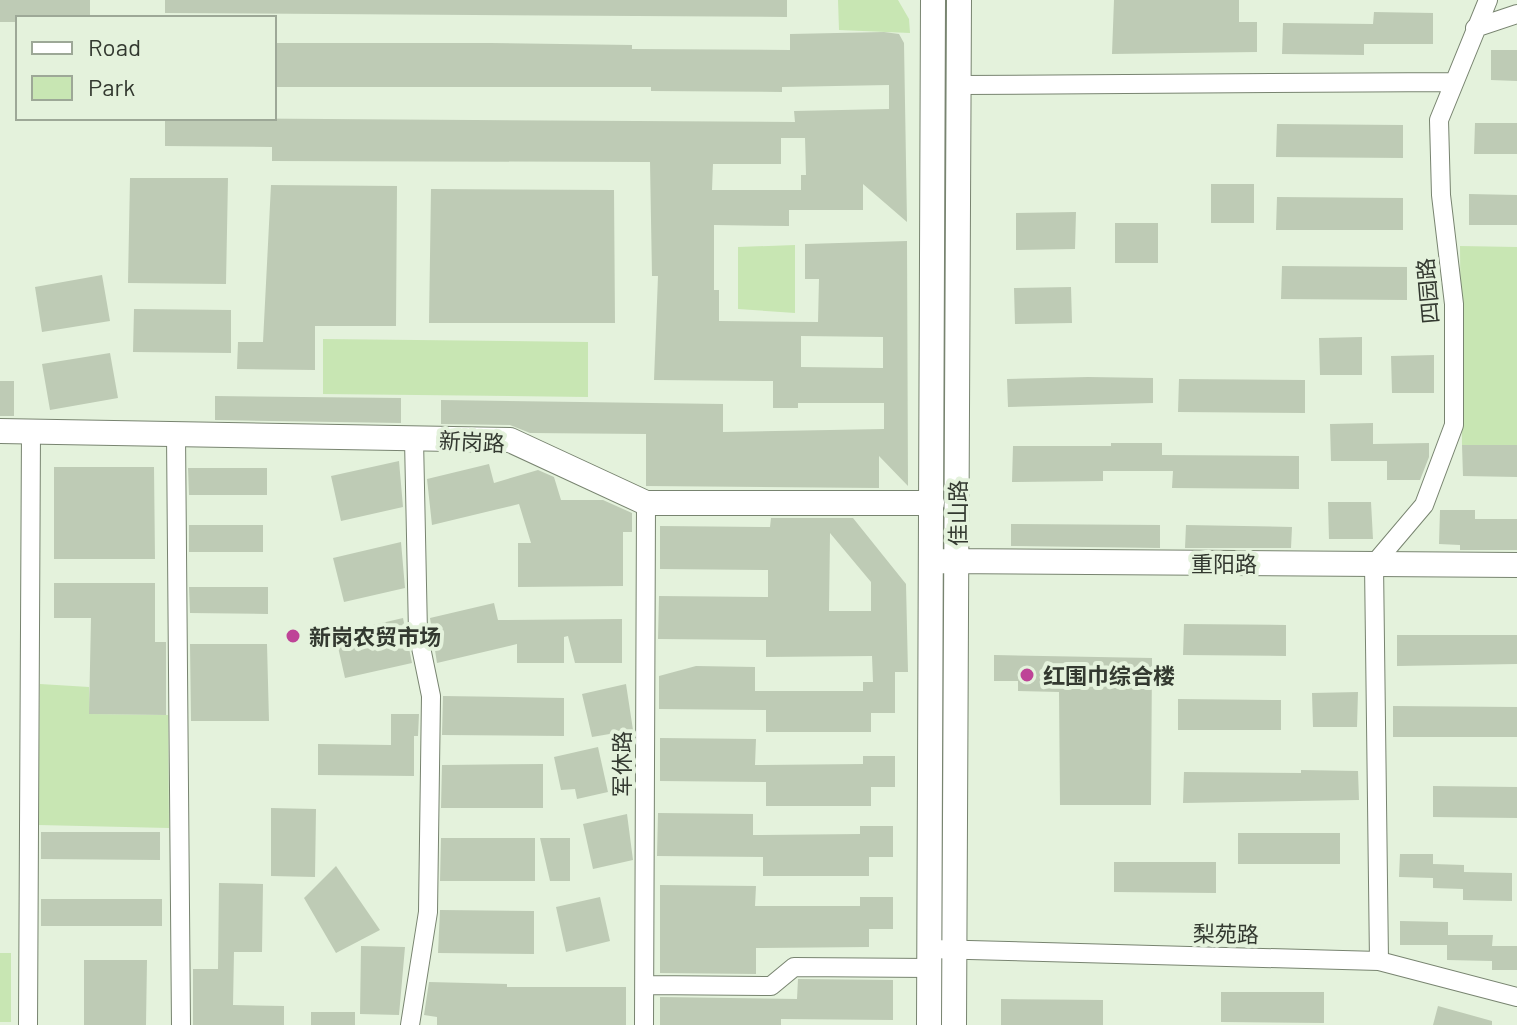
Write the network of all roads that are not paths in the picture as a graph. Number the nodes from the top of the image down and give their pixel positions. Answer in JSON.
{"nodes":[{"id":1,"x":933,"y":0,"type":"edge"},
{"id":2,"x":959,"y":0,"type":"edge"},
{"id":3,"x":1488,"y":0,"type":"edge"},
{"id":4,"x":1517,"y":14,"type":"edge"},
{"id":5,"x":1475,"y":28,"type":"junction"},
{"id":6,"x":1454,"y":82,"type":"junction"},
{"id":7,"x":959,"y":85,"type":"junction"},
{"id":8,"x":0,"y":431,"type":"edge"},
{"id":9,"x":31,"y":431,"type":"junction"},
{"id":10,"x":176,"y":434,"type":"junction"},
{"id":11,"x":414,"y":439,"type":"junction"},
{"id":12,"x":646,"y":503,"type":"junction"},
{"id":13,"x":932,"y":503,"type":"junction"},
{"id":14,"x":931,"y":561,"type":"junction"},
{"id":15,"x":957,"y":561,"type":"junction"},
{"id":16,"x":1374,"y":564,"type":"junction"},
{"id":17,"x":1517,"y":565,"type":"edge"},
{"id":18,"x":955,"y":950,"type":"junction"},
{"id":19,"x":930,"y":958,"type":"junction"},
{"id":20,"x":1379,"y":961,"type":"junction"},
{"id":21,"x":645,"y":985,"type":"junction"},
{"id":22,"x":1517,"y":997,"type":"edge"},
{"id":23,"x":28,"y":1025,"type":"edge"},
{"id":24,"x":181,"y":1025,"type":"edge"},
{"id":25,"x":410,"y":1025,"type":"edge"},
{"id":26,"x":644,"y":1025,"type":"edge"},
{"id":27,"x":929,"y":1025,"type":"edge"},
{"id":28,"x":954,"y":1025,"type":"edge"}],
"edges":[{"from":1,"to":13,"type":"street","name":"佳山路"},
{"from":2,"to":7,"type":"street","name":"佳山路"},
{"from":3,"to":5,"type":"street","name":"四园路"},
{"from":4,"to":5,"type":"street"},
{"from":5,"to":6,"type":"street","name":"四园路"},
{"from":6,"to":7,"type":"street"},
{"from":6,"to":16,"type":"street","name":"四园路"},
{"from":7,"to":15,"type":"street","name":"佳山路"},
{"from":8,"to":9,"type":"street","name":"新岗路"},
{"from":9,"to":10,"type":"street","name":"新岗路"},
{"from":9,"to":23,"type":"street"},
{"from":10,"to":11,"type":"street","name":"新岗路"},
{"from":10,"to":24,"type":"street"},
{"from":11,"to":12,"type":"street","name":"新岗路"},
{"from":11,"to":25,"type":"street"},
{"from":12,"to":13,"type":"street","name":"新岗路"},
{"from":12,"to":21,"type":"street","name":"军休路"},
{"from":13,"to":14,"type":"street","name":"佳山路"},
{"from":14,"to":15,"type":"street","name":"重阳路"},
{"from":14,"to":19,"type":"street","name":"佳山路"},
{"from":15,"to":16,"type":"street","name":"重阳路"},
{"from":15,"to":18,"type":"street","name":"佳山路"},
{"from":16,"to":17,"type":"street","name":"重阳路"},
{"from":16,"to":20,"type":"street"},
{"from":18,"to":19,"type":"street","name":"梨苑路"},
{"from":18,"to":20,"type":"street","name":"梨苑路"},
{"from":18,"to":28,"type":"street","name":"佳山路"},
{"from":19,"to":21,"type":"street","name":"梨苑路"},
{"from":19,"to":27,"type":"street","name":"佳山路"},
{"from":20,"to":22,"type":"street","name":"梨苑路"},
{"from":21,"to":26,"type":"street","name":"军休路"}]}
